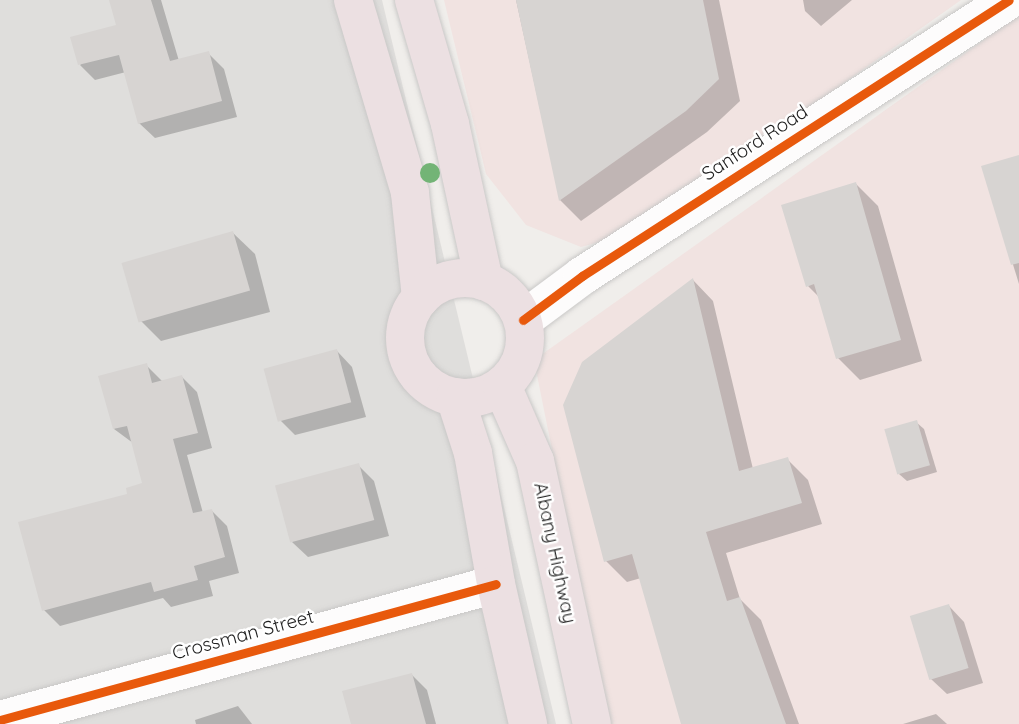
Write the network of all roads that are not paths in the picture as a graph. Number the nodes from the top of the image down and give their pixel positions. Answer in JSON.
{"nodes":[{"id":1,"x":353,"y":0,"type":"edge"},
{"id":2,"x":414,"y":0,"type":"edge"},
{"id":3,"x":1009,"y":0,"type":"edge"},
{"id":4,"x":484,"y":281,"type":"junction"},
{"id":5,"x":421,"y":297,"type":"junction"},
{"id":6,"x":523,"y":320,"type":"junction"},
{"id":7,"x":502,"y":386,"type":"junction"},
{"id":8,"x":455,"y":397,"type":"junction"},
{"id":9,"x":496,"y":584,"type":"junction"},
{"id":10,"x":0,"y":720,"type":"edge"},
{"id":11,"x":528,"y":724,"type":"edge"},
{"id":12,"x":592,"y":724,"type":"edge"}],
"edges":[{"from":1,"to":5,"type":"highway"},
{"from":2,"to":4,"type":"highway"},
{"from":3,"to":6,"type":"street","name":"Sanford Road"},
{"from":4,"to":5,"type":"highway"},
{"from":4,"to":6,"type":"highway"},
{"from":5,"to":8,"type":"highway"},
{"from":6,"to":7,"type":"highway"},
{"from":7,"to":8,"type":"highway"},
{"from":7,"to":12,"type":"highway","name":"Albany Highway"},
{"from":8,"to":9,"type":"highway"},
{"from":9,"to":10,"type":"street","name":"Crossman Street"},
{"from":9,"to":11,"type":"highway"}]}
